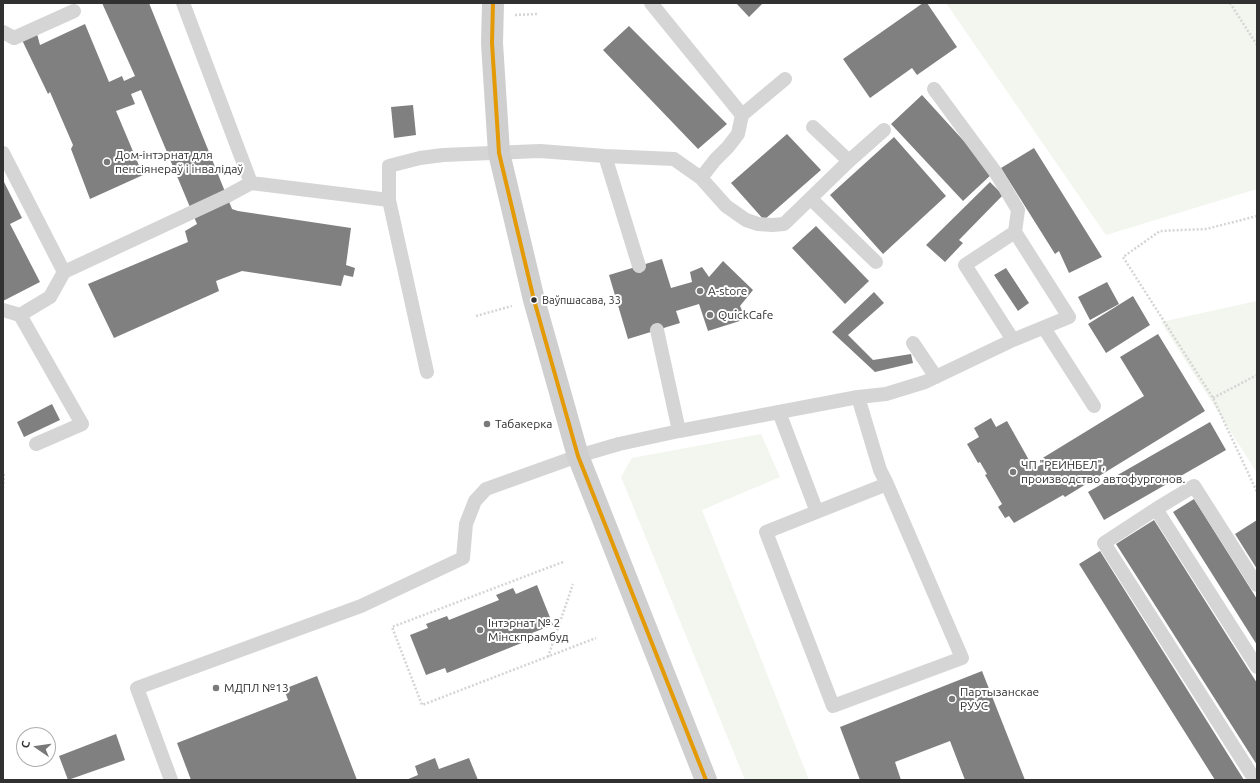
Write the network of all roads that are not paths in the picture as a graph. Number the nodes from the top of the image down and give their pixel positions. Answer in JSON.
{"nodes":[{"id":1,"x":183,"y":3,"type":"edge"},
{"id":2,"x":493,"y":3,"type":"edge"},
{"id":3,"x":651,"y":3,"type":"edge"},
{"id":4,"x":74,"y":11,"type":"dead end"},
{"id":5,"x":3,"y":32,"type":"edge"},
{"id":6,"x":785,"y":79,"type":"dead end"},
{"id":7,"x":934,"y":89,"type":"dead end"},
{"id":8,"x":742,"y":115,"type":"junction"},
{"id":9,"x":813,"y":127,"type":"dead end"},
{"id":10,"x":884,"y":130,"type":"dead end"},
{"id":11,"x":3,"y":153,"type":"edge"},
{"id":12,"x":500,"y":153,"type":"junction"},
{"id":13,"x":605,"y":156,"type":"junction"},
{"id":14,"x":849,"y":161,"type":"junction"},
{"id":15,"x":701,"y":178,"type":"junction"},
{"id":16,"x":251,"y":184,"type":"junction"},
{"id":17,"x":811,"y":199,"type":"junction"},
{"id":18,"x":389,"y":200,"type":"junction"},
{"id":19,"x":1015,"y":232,"type":"junction"},
{"id":20,"x":876,"y":262,"type":"dead end"},
{"id":21,"x":638,"y":266,"type":"dead end"},
{"id":22,"x":64,"y":272,"type":"junction"},
{"id":23,"x":3,"y":310,"type":"edge"},
{"id":24,"x":20,"y":315,"type":"junction"},
{"id":25,"x":1044,"y":328,"type":"junction"},
{"id":26,"x":656,"y":330,"type":"dead end"},
{"id":27,"x":1013,"y":340,"type":"junction"},
{"id":28,"x":913,"y":343,"type":"dead end"},
{"id":29,"x":427,"y":372,"type":"dead end"},
{"id":30,"x":936,"y":377,"type":"junction"},
{"id":31,"x":858,"y":397,"type":"junction"},
{"id":32,"x":1094,"y":406,"type":"dead end"},
{"id":33,"x":779,"y":412,"type":"junction"},
{"id":34,"x":679,"y":431,"type":"junction"},
{"id":35,"x":36,"y":444,"type":"dead end"},
{"id":36,"x":578,"y":456,"type":"junction"},
{"id":37,"x":886,"y":484,"type":"junction"},
{"id":38,"x":1156,"y":509,"type":"junction"},
{"id":39,"x":817,"y":512,"type":"junction"},
{"id":40,"x":1257,"y":585,"type":"edge"},
{"id":41,"x":1257,"y":667,"type":"edge"},
{"id":42,"x":171,"y":780,"type":"edge"},
{"id":43,"x":706,"y":780,"type":"edge"},
{"id":44,"x":1255,"y":780,"type":"edge"}],
"edges":[{"from":1,"to":16,"type":"lane"},
{"from":2,"to":12,"type":"main road"},
{"from":3,"to":8,"type":"lane"},
{"from":4,"to":5,"type":"lane"},
{"from":6,"to":8,"type":"lane"},
{"from":7,"to":19,"type":"lane"},
{"from":8,"to":15,"type":"lane"},
{"from":9,"to":14,"type":"lane"},
{"from":10,"to":14,"type":"lane"},
{"from":11,"to":22,"type":"lane"},
{"from":12,"to":13,"type":"lane"},
{"from":12,"to":18,"type":"lane"},
{"from":12,"to":36,"type":"main road"},
{"from":13,"to":15,"type":"lane"},
{"from":13,"to":21,"type":"lane"},
{"from":14,"to":17,"type":"lane"},
{"from":15,"to":17,"type":"lane"},
{"from":16,"to":18,"type":"lane"},
{"from":16,"to":22,"type":"lane"},
{"from":17,"to":20,"type":"lane"},
{"from":18,"to":29,"type":"lane"},
{"from":19,"to":25,"type":"lane"},
{"from":19,"to":27,"type":"lane"},
{"from":22,"to":24,"type":"lane"},
{"from":23,"to":24,"type":"lane"},
{"from":24,"to":35,"type":"lane"},
{"from":25,"to":27,"type":"lane"},
{"from":25,"to":32,"type":"lane"},
{"from":26,"to":34,"type":"lane"},
{"from":27,"to":30,"type":"lane"},
{"from":28,"to":30,"type":"lane"},
{"from":30,"to":31,"type":"lane"},
{"from":31,"to":33,"type":"lane"},
{"from":31,"to":37,"type":"lane"},
{"from":33,"to":34,"type":"lane"},
{"from":33,"to":39,"type":"lane"},
{"from":34,"to":36,"type":"lane"},
{"from":36,"to":42,"type":"lane"},
{"from":36,"to":43,"type":"main road"},
{"from":37,"to":39,"type":"lane"},
{"from":37,"to":39,"type":"lane"},
{"from":38,"to":40,"type":"lane"},
{"from":38,"to":41,"type":"lane"},
{"from":38,"to":44,"type":"lane"}]}
